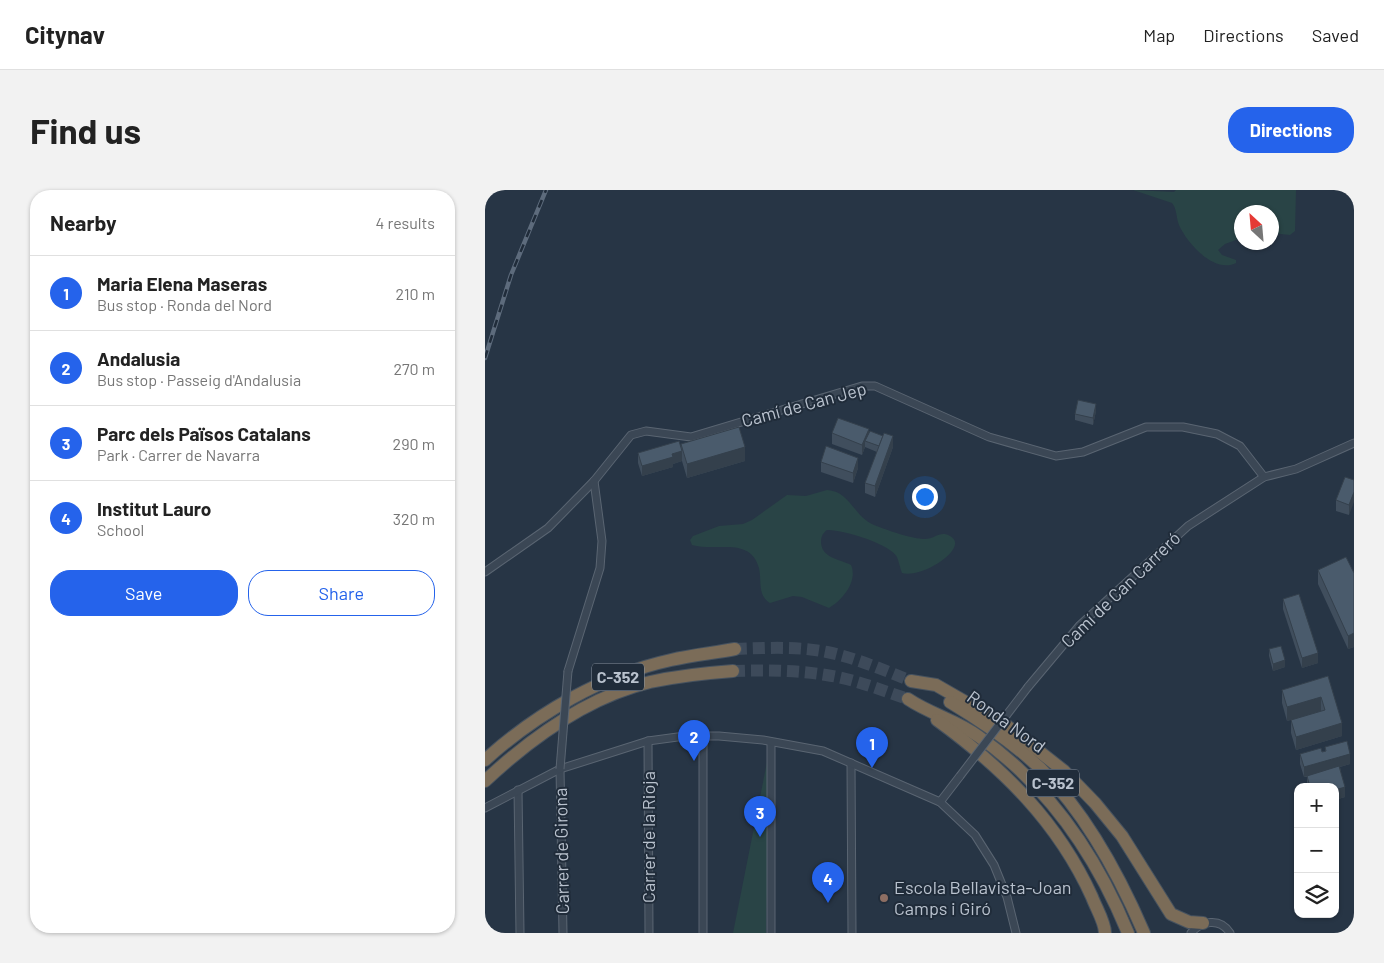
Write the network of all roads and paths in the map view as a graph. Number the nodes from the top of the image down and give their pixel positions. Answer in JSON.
{"nodes":[{"id":1,"x":1354,"y":443,"type":"edge"},
{"id":2,"x":1264,"y":477,"type":"junction"},
{"id":3,"x":594,"y":481,"type":"junction"},
{"id":4,"x":485,"y":572,"type":"edge"},
{"id":5,"x":735,"y":649,"type":"tunnel mouth"},
{"id":6,"x":733,"y":670,"type":"tunnel mouth"},
{"id":7,"x":703,"y":736,"type":"junction"},
{"id":8,"x":648,"y":741,"type":"junction"},
{"id":9,"x":771,"y":742,"type":"junction"},
{"id":10,"x":485,"y":760,"type":"edge"},
{"id":11,"x":851,"y":763,"type":"junction"},
{"id":12,"x":561,"y":769,"type":"junction"},
{"id":13,"x":485,"y":781,"type":"edge"},
{"id":14,"x":518,"y":790,"type":"junction"},
{"id":15,"x":940,"y":802,"type":"junction"},
{"id":16,"x":485,"y":808,"type":"edge"},
{"id":17,"x":1203,"y":923,"type":"junction"},
{"id":18,"x":520,"y":933,"type":"edge"},
{"id":19,"x":563,"y":933,"type":"edge"},
{"id":20,"x":649,"y":933,"type":"edge"},
{"id":21,"x":703,"y":933,"type":"edge"},
{"id":22,"x":771,"y":933,"type":"edge"},
{"id":23,"x":852,"y":933,"type":"edge"},
{"id":24,"x":1016,"y":933,"type":"edge"},
{"id":25,"x":1105,"y":933,"type":"edge"},
{"id":26,"x":1129,"y":933,"type":"edge"},
{"id":27,"x":1144,"y":933,"type":"edge"},
{"id":28,"x":1191,"y":933,"type":"edge"},
{"id":29,"x":1230,"y":933,"type":"edge"}],
"edges":[{"from":1,"to":2,"type":"street","name":"Camí de Can Carreró"},
{"from":2,"to":3,"type":"street","name":"Camí de Can Jep"},
{"from":2,"to":15,"type":"street","name":"Camí de Can Carreró","bridge":true},
{"from":3,"to":4,"type":"street","name":"Camí de Can Jep"},
{"from":3,"to":12,"type":"street","name":"Carrer de Girona","bridge":true},
{"from":5,"to":10,"type":"highway","number":"C-352"},
{"from":6,"to":13,"type":"highway","number":"C-352"},
{"from":7,"to":8,"type":"street"},
{"from":7,"to":9,"type":"street"},
{"from":7,"to":21,"type":"street"},
{"from":8,"to":12,"type":"street"},
{"from":8,"to":20,"type":"street","name":"Carrer de la Rioja"},
{"from":9,"to":11,"type":"street"},
{"from":9,"to":22,"type":"street"},
{"from":11,"to":15,"type":"street"},
{"from":11,"to":23,"type":"street"},
{"from":12,"to":14,"type":"street"},
{"from":12,"to":19,"type":"street","name":"Carrer de Girona"},
{"from":14,"to":16,"type":"street"},
{"from":14,"to":18,"type":"street"},
{"from":15,"to":24,"type":"street"},
{"from":17,"to":27,"type":"highway","name":"Ronda Nord","number":"C-352"},
{"from":17,"to":28,"type":"street"},
{"from":17,"to":29,"type":"street"},
{"from":25,"to":26,"type":"highway","name":"Ronda Nord","number":"C-352"}]}
